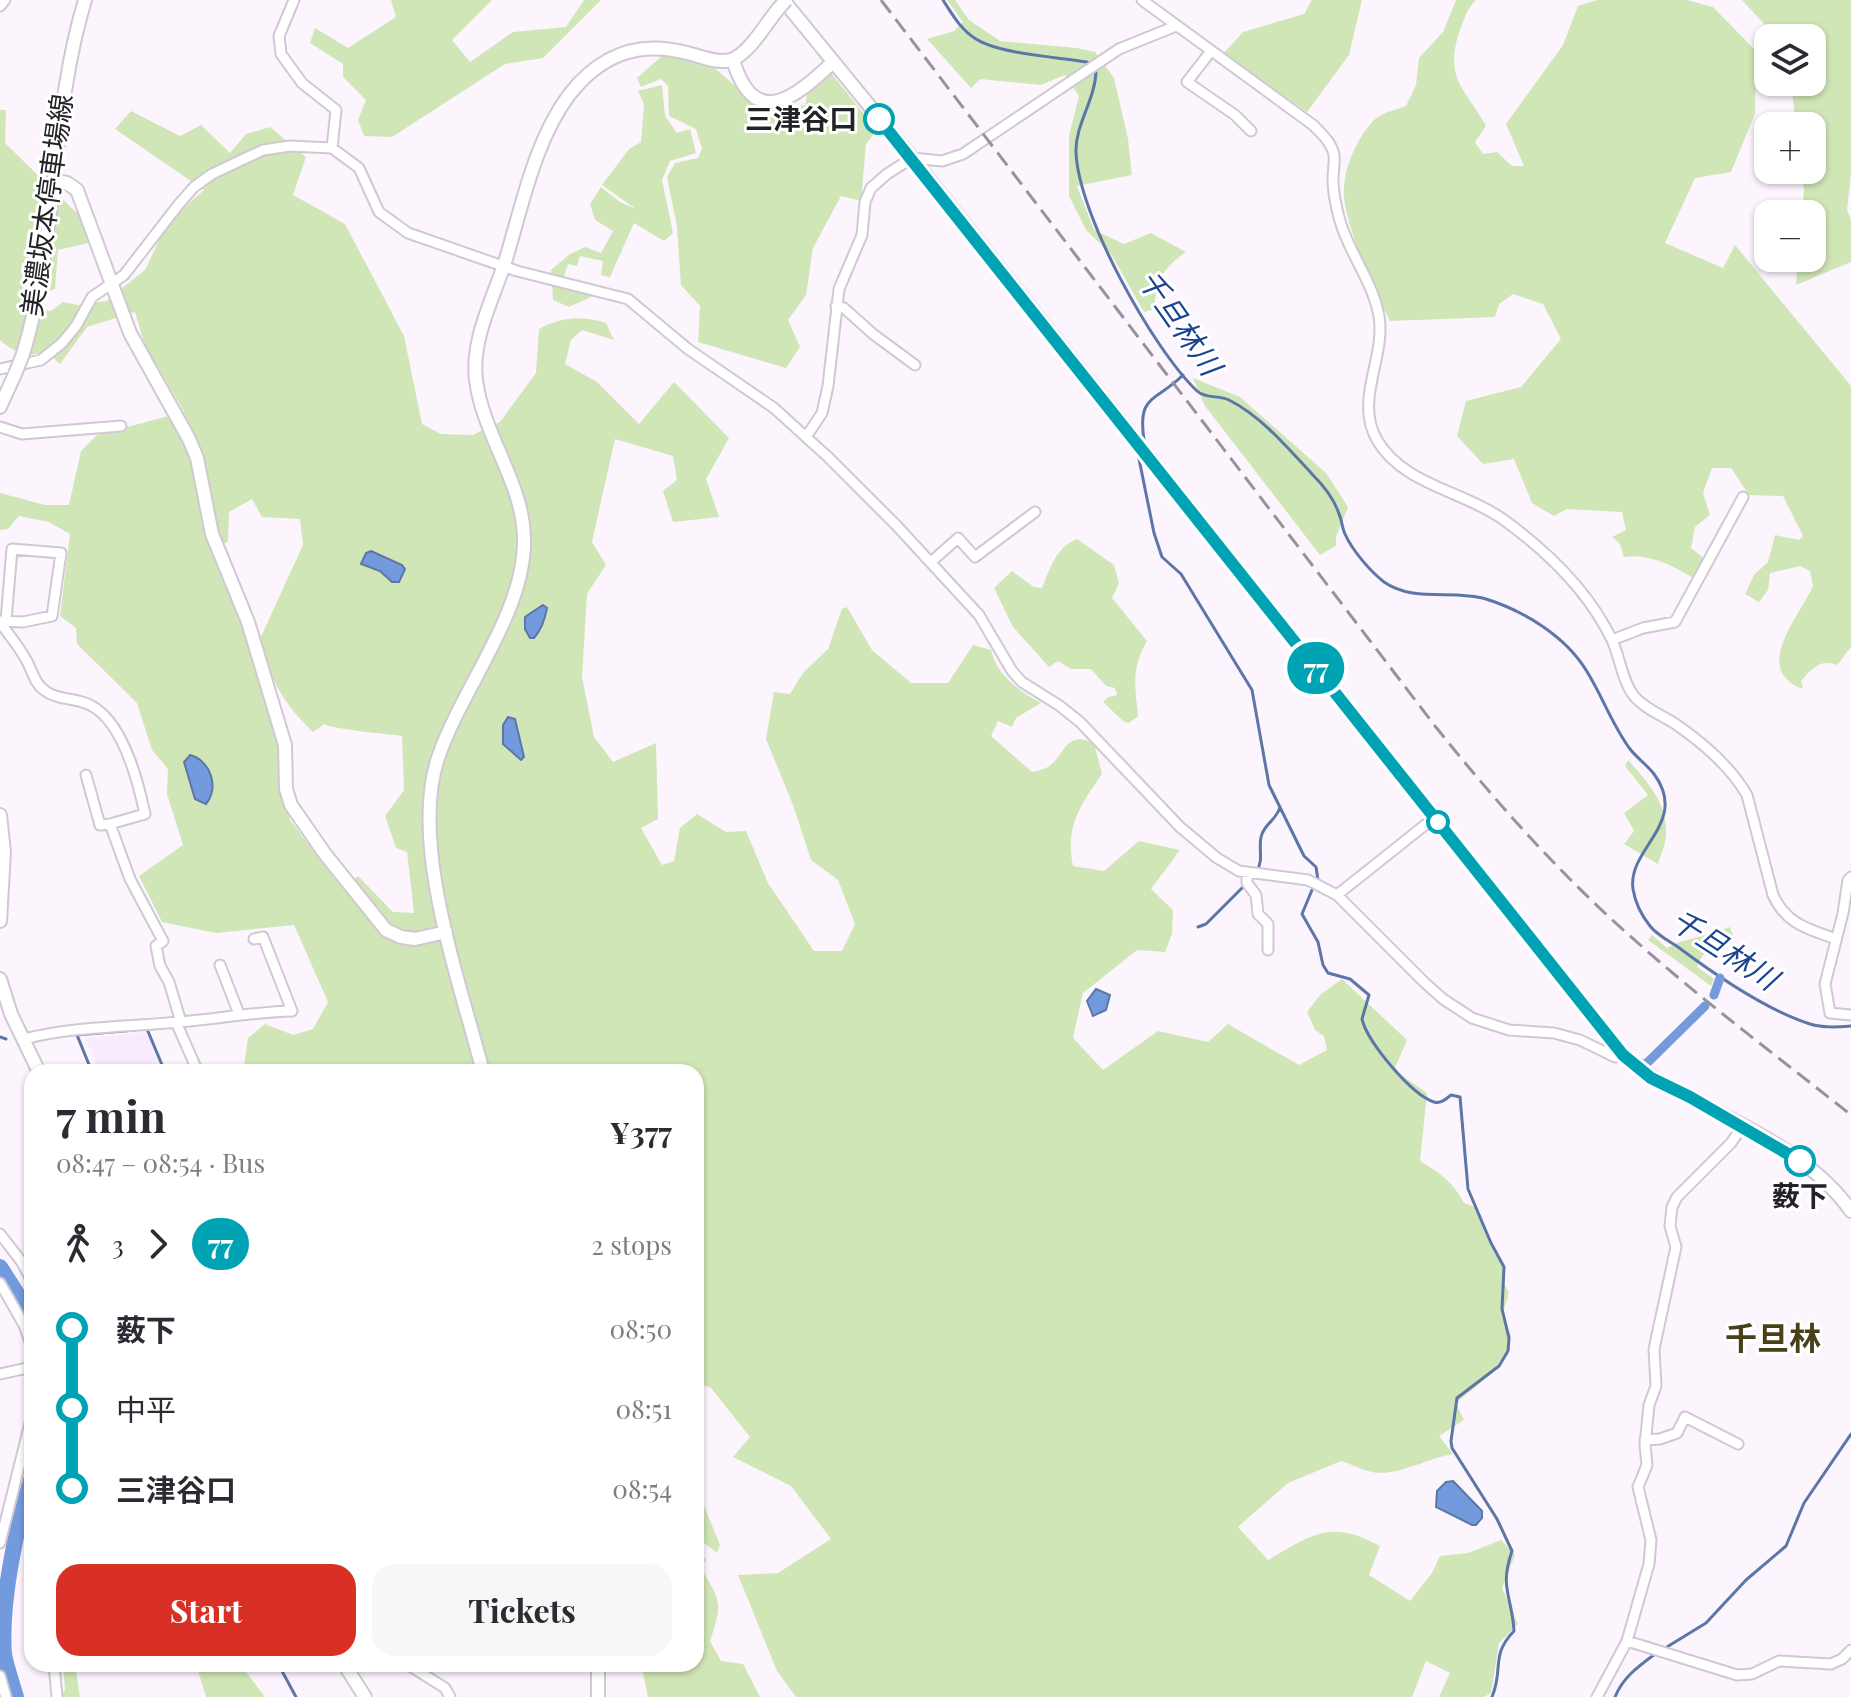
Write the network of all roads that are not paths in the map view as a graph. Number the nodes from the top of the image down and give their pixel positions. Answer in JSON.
{"nodes":[{"id":1,"x":5,"y":0,"type":"edge"},
{"id":2,"x":85,"y":0,"type":"edge"},
{"id":3,"x":294,"y":0,"type":"edge"},
{"id":4,"x":1142,"y":0,"type":"edge"},
{"id":5,"x":782,"y":3,"type":"edge"},
{"id":6,"x":0,"y":6,"type":"edge"},
{"id":7,"x":1176,"y":26,"type":"junction"},
{"id":8,"x":1211,"y":51,"type":"junction"},
{"id":9,"x":733,"y":60,"type":"junction"},
{"id":10,"x":833,"y":62,"type":"junction"},
{"id":11,"x":1251,"y":131,"type":"dead end"},
{"id":12,"x":332,"y":148,"type":"junction"},
{"id":13,"x":912,"y":158,"type":"junction"},
{"id":14,"x":55,"y":181,"type":"junction"},
{"id":15,"x":504,"y":266,"type":"junction"},
{"id":16,"x":112,"y":282,"type":"junction"},
{"id":17,"x":836,"y":306,"type":"junction"},
{"id":18,"x":915,"y":365,"type":"dead end"},
{"id":19,"x":0,"y":369,"type":"edge"},
{"id":20,"x":0,"y":407,"type":"edge"},
{"id":21,"x":121,"y":426,"type":"dead end"},
{"id":22,"x":0,"y":427,"type":"edge"},
{"id":23,"x":806,"y":437,"type":"junction"},
{"id":24,"x":1743,"y":497,"type":"dead end"},
{"id":25,"x":1035,"y":512,"type":"dead end"},
{"id":26,"x":931,"y":562,"type":"junction"},
{"id":27,"x":2,"y":621,"type":"edge"},
{"id":28,"x":1612,"y":640,"type":"junction"},
{"id":29,"x":86,"y":775,"type":"dead end"},
{"id":30,"x":0,"y":815,"type":"edge"},
{"id":31,"x":1435,"y":817,"type":"junction"},
{"id":32,"x":110,"y":824,"type":"junction"},
{"id":33,"x":1247,"y":873,"type":"junction"},
{"id":34,"x":1851,"y":877,"type":"edge"},
{"id":35,"x":1337,"y":895,"type":"junction"},
{"id":36,"x":0,"y":921,"type":"edge"},
{"id":37,"x":446,"y":932,"type":"junction"},
{"id":38,"x":254,"y":939,"type":"dead end"},
{"id":39,"x":1836,"y":939,"type":"junction"},
{"id":40,"x":1268,"y":950,"type":"dead end"},
{"id":41,"x":220,"y":965,"type":"dead end"},
{"id":42,"x":0,"y":979,"type":"edge"},
{"id":43,"x":239,"y":1014,"type":"junction"},
{"id":44,"x":1851,"y":1015,"type":"edge"},
{"id":45,"x":178,"y":1022,"type":"junction"},
{"id":46,"x":24,"y":1039,"type":"junction"},
{"id":47,"x":1623,"y":1055,"type":"junction"},
{"id":48,"x":35,"y":1064,"type":"edge"},
{"id":49,"x":195,"y":1064,"type":"edge"},
{"id":50,"x":481,"y":1064,"type":"edge"},
{"id":51,"x":1742,"y":1127,"type":"junction"},
{"id":52,"x":1851,"y":1211,"type":"edge"},
{"id":53,"x":0,"y":1234,"type":"edge"},
{"id":54,"x":24,"y":1266,"type":"edge"},
{"id":55,"x":0,"y":1283,"type":"edge"},
{"id":56,"x":24,"y":1325,"type":"edge"},
{"id":57,"x":24,"y":1369,"type":"edge"},
{"id":58,"x":0,"y":1374,"type":"edge"},
{"id":59,"x":1645,"y":1440,"type":"junction"},
{"id":60,"x":1738,"y":1444,"type":"dead end"},
{"id":61,"x":24,"y":1447,"type":"edge"},
{"id":62,"x":0,"y":1543,"type":"edge"},
{"id":63,"x":1627,"y":1641,"type":"junction"},
{"id":64,"x":1851,"y":1650,"type":"edge"},
{"id":65,"x":55,"y":1672,"type":"edge"},
{"id":66,"x":349,"y":1672,"type":"edge"},
{"id":67,"x":420,"y":1672,"type":"edge"},
{"id":68,"x":598,"y":1672,"type":"edge"},
{"id":69,"x":0,"y":1676,"type":"edge"},
{"id":70,"x":6,"y":1697,"type":"edge"},
{"id":71,"x":57,"y":1697,"type":"edge"},
{"id":72,"x":365,"y":1697,"type":"edge"},
{"id":73,"x":450,"y":1697,"type":"edge"},
{"id":74,"x":598,"y":1697,"type":"edge"},
{"id":75,"x":1597,"y":1697,"type":"edge"}],
"edges":[{"from":1,"to":6,"type":"street"},
{"from":2,"to":14,"type":"street","name":"美濃坂本停車場線"},
{"from":3,"to":12,"type":"street"},
{"from":4,"to":7,"type":"street"},
{"from":5,"to":9,"type":"street"},
{"from":5,"to":10,"type":"street"},
{"from":7,"to":8,"type":"street"},
{"from":7,"to":13,"type":"street"},
{"from":8,"to":11,"type":"street"},
{"from":8,"to":28,"type":"street"},
{"from":9,"to":10,"type":"street"},
{"from":9,"to":15,"type":"street"},
{"from":10,"to":13,"type":"street"},
{"from":12,"to":15,"type":"street"},
{"from":12,"to":16,"type":"street"},
{"from":13,"to":17,"type":"street"},
{"from":13,"to":31,"type":"street"},
{"from":14,"to":16,"type":"street"},
{"from":14,"to":20,"type":"street","name":"美濃坂本停車場線","bridge":true},
{"from":15,"to":23,"type":"street"},
{"from":15,"to":37,"type":"street"},
{"from":16,"to":19,"type":"street"},
{"from":16,"to":37,"type":"street"},
{"from":17,"to":18,"type":"street"},
{"from":17,"to":23,"type":"street"},
{"from":21,"to":22,"type":"street"},
{"from":23,"to":26,"type":"street"},
{"from":24,"to":28,"type":"street"},
{"from":25,"to":26,"type":"street"},
{"from":26,"to":33,"type":"street"},
{"from":27,"to":27,"type":"street"},
{"from":27,"to":32,"type":"street"},
{"from":28,"to":39,"type":"street"},
{"from":29,"to":32,"type":"street"},
{"from":30,"to":36,"type":"street"},
{"from":31,"to":35,"type":"street"},
{"from":31,"to":47,"type":"street"},
{"from":32,"to":45,"type":"street"},
{"from":33,"to":35,"type":"street"},
{"from":33,"to":40,"type":"street"},
{"from":34,"to":39,"type":"street"},
{"from":35,"to":47,"type":"street"},
{"from":37,"to":50,"type":"street"},
{"from":38,"to":43,"type":"street"},
{"from":39,"to":44,"type":"street"},
{"from":41,"to":43,"type":"street"},
{"from":42,"to":46,"type":"street"},
{"from":43,"to":45,"type":"street"},
{"from":45,"to":46,"type":"street"},
{"from":45,"to":49,"type":"street"},
{"from":46,"to":48,"type":"street"},
{"from":47,"to":51,"type":"street"},
{"from":51,"to":52,"type":"street"},
{"from":51,"to":59,"type":"street"},
{"from":53,"to":54,"type":"street"},
{"from":55,"to":56,"type":"street"},
{"from":57,"to":58,"type":"street"},
{"from":59,"to":60,"type":"street"},
{"from":59,"to":63,"type":"street"},
{"from":61,"to":62,"type":"street"},
{"from":63,"to":64,"type":"street"},
{"from":63,"to":75,"type":"street"},
{"from":65,"to":71,"type":"street"},
{"from":66,"to":72,"type":"street"},
{"from":67,"to":73,"type":"street"},
{"from":68,"to":74,"type":"street"},
{"from":69,"to":70,"type":"street"}]}
